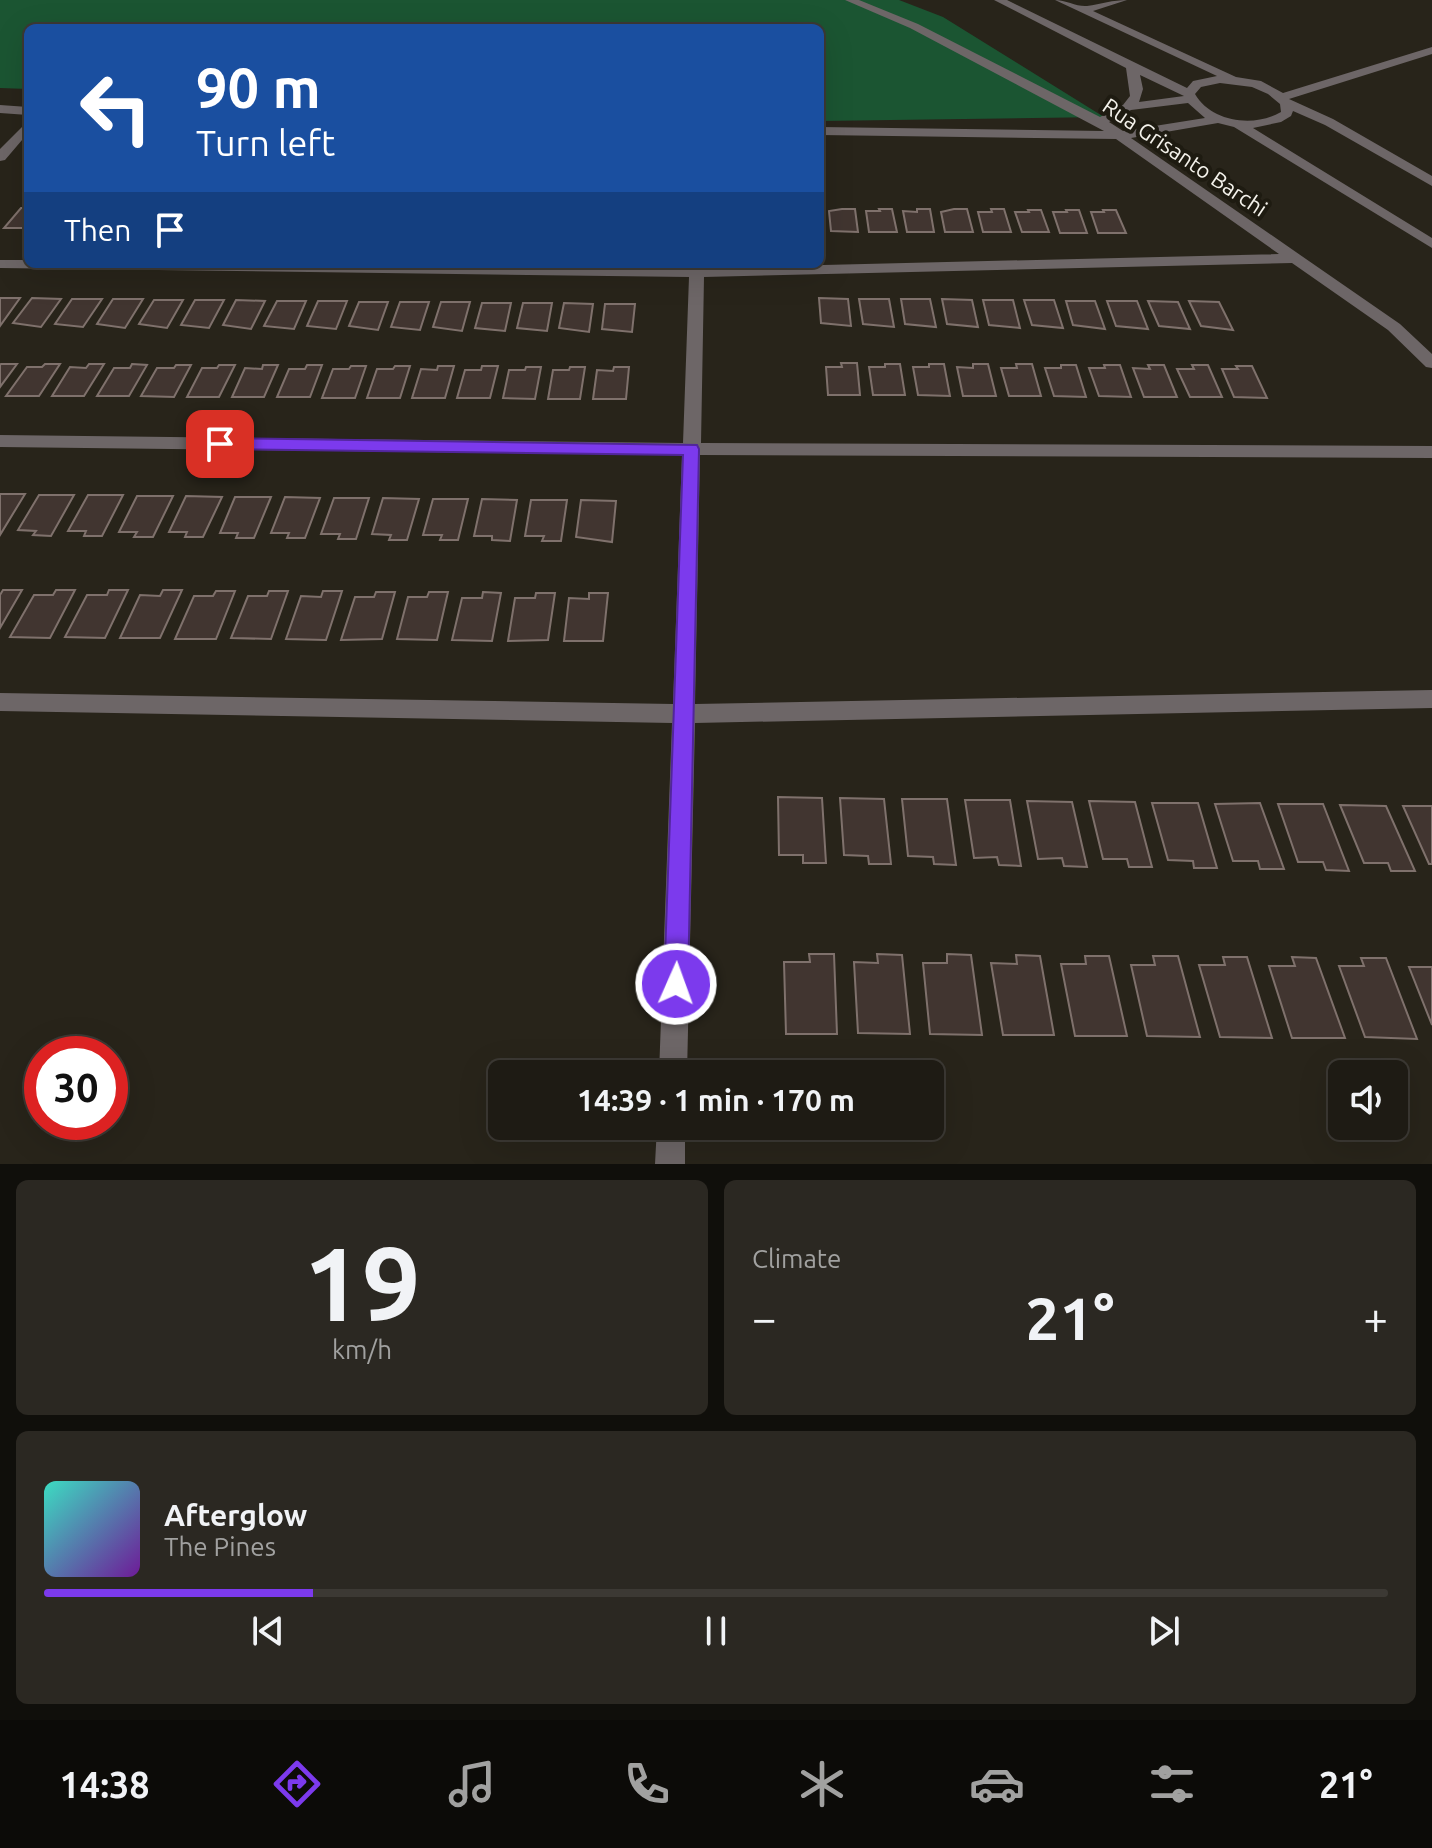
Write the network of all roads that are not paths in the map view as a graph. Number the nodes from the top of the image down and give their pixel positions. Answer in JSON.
{"nodes":[{"id":1,"x":850,"y":0,"type":"edge"},
{"id":2,"x":999,"y":0,"type":"edge"},
{"id":3,"x":1060,"y":0,"type":"edge"},
{"id":4,"x":1122,"y":0,"type":"edge"},
{"id":5,"x":1083,"y":10,"type":"junction"},
{"id":6,"x":1432,"y":50,"type":"edge"},
{"id":7,"x":1132,"y":67,"type":"junction"},
{"id":8,"x":1234,"y":80,"type":"junction"},
{"id":9,"x":1190,"y":96,"type":"junction"},
{"id":10,"x":1284,"y":100,"type":"junction"},
{"id":11,"x":1128,"y":107,"type":"junction"},
{"id":12,"x":0,"y":109,"type":"edge"},
{"id":13,"x":24,"y":111,"type":"edge"},
{"id":14,"x":1228,"y":121,"type":"junction"},
{"id":15,"x":1100,"y":122,"type":"junction"},
{"id":16,"x":24,"y":130,"type":"edge"},
{"id":17,"x":824,"y":131,"type":"edge"},
{"id":18,"x":1123,"y":135,"type":"junction"},
{"id":19,"x":0,"y":157,"type":"edge"},
{"id":20,"x":1432,"y":182,"type":"edge"},
{"id":21,"x":1432,"y":244,"type":"edge"},
{"id":22,"x":1296,"y":258,"type":"junction"},
{"id":23,"x":0,"y":264,"type":"edge"},
{"id":24,"x":24,"y":264,"type":"edge"},
{"id":25,"x":824,"y":267,"type":"edge"},
{"id":26,"x":558,"y":268,"type":"edge"},
{"id":27,"x":751,"y":268,"type":"edge"},
{"id":28,"x":697,"y":269,"type":"edge"},
{"id":29,"x":1432,"y":363,"type":"edge"},
{"id":30,"x":0,"y":441,"type":"edge"},
{"id":31,"x":691,"y":449,"type":"junction"},
{"id":32,"x":1432,"y":452,"type":"edge"},
{"id":33,"x":1432,"y":699,"type":"edge"},
{"id":34,"x":0,"y":702,"type":"edge"},
{"id":35,"x":684,"y":714,"type":"junction"},
{"id":36,"x":673,"y":1060,"type":"edge"},
{"id":37,"x":671,"y":1140,"type":"edge"},
{"id":38,"x":670,"y":1164,"type":"edge"}],
"edges":[{"from":1,"to":15,"type":"street","name":"Rua Grisanto Barchi"},
{"from":2,"to":7,"type":"street"},
{"from":3,"to":5,"type":"street"},
{"from":4,"to":5,"type":"street"},
{"from":5,"to":8,"type":"street"},
{"from":6,"to":10,"type":"street"},
{"from":7,"to":9,"type":"street"},
{"from":7,"to":11,"type":"street"},
{"from":8,"to":9,"type":"street"},
{"from":8,"to":10,"type":"street"},
{"from":9,"to":11,"type":"street"},
{"from":9,"to":14,"type":"street"},
{"from":10,"to":14,"type":"street"},
{"from":10,"to":20,"type":"street"},
{"from":11,"to":15,"type":"street"},
{"from":12,"to":13,"type":"street"},
{"from":14,"to":18,"type":"street"},
{"from":14,"to":21,"type":"street"},
{"from":15,"to":18,"type":"street","name":"Rua Grisanto Barchi"},
{"from":16,"to":19,"type":"street"},
{"from":17,"to":18,"type":"street"},
{"from":18,"to":22,"type":"street","name":"Rua Grisanto Barchi"},
{"from":22,"to":25,"type":"street"},
{"from":22,"to":29,"type":"street","name":"Rua Grisanto Barchi"},
{"from":23,"to":24,"type":"street"},
{"from":26,"to":28,"type":"street"},
{"from":27,"to":28,"type":"street"},
{"from":28,"to":31,"type":"street"},
{"from":30,"to":31,"type":"street"},
{"from":31,"to":32,"type":"street"},
{"from":31,"to":35,"type":"street"},
{"from":33,"to":35,"type":"street"},
{"from":34,"to":35,"type":"street"},
{"from":35,"to":36,"type":"street"},
{"from":37,"to":38,"type":"street"}]}
